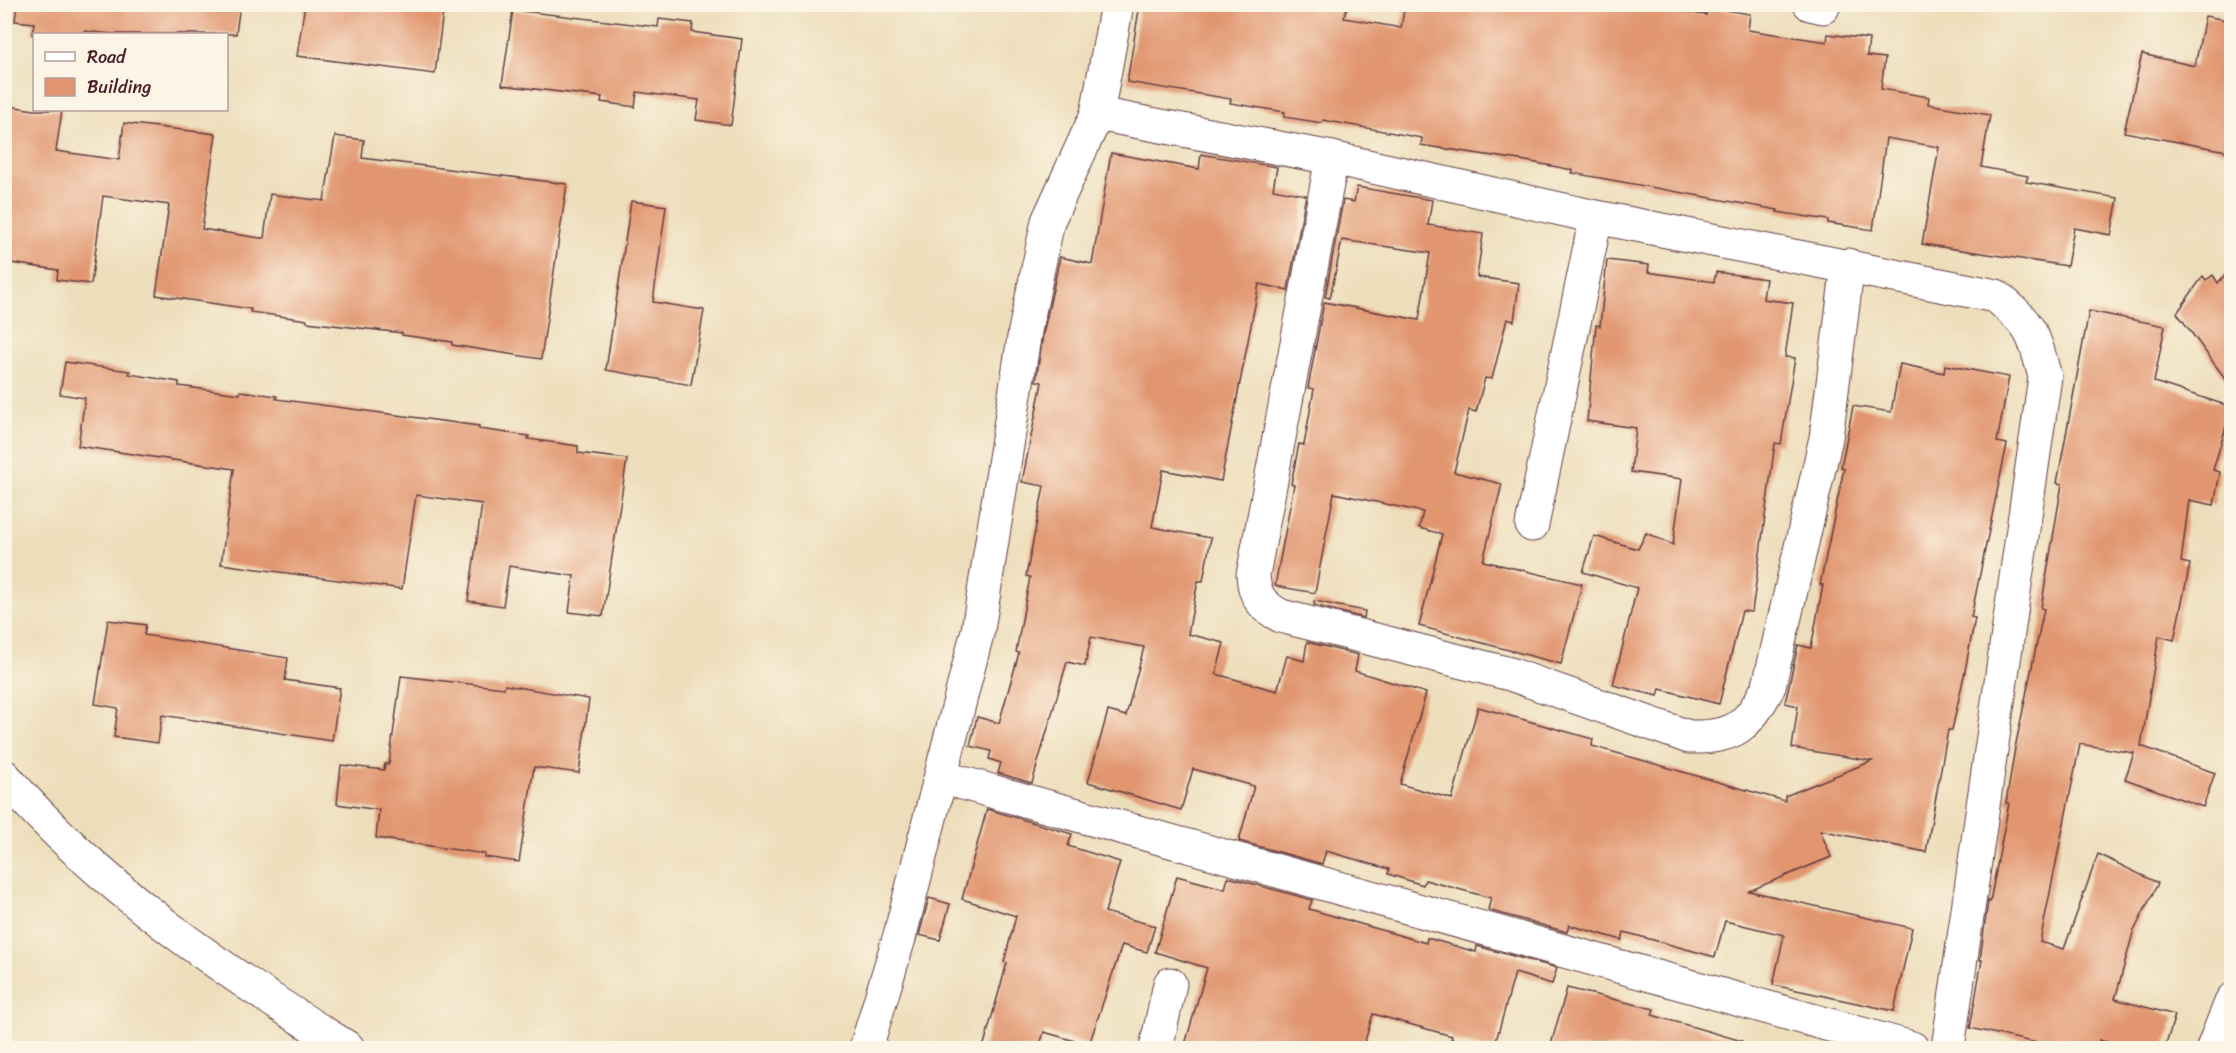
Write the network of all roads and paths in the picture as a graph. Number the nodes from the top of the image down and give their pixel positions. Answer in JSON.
{"nodes":[{"id":1,"x":1117,"y":4,"type":"edge"},
{"id":2,"x":1097,"y":114,"type":"junction"},
{"id":3,"x":1332,"y":158,"type":"junction"},
{"id":4,"x":1596,"y":217,"type":"junction"},
{"id":5,"x":1848,"y":265,"type":"junction"},
{"id":6,"x":1533,"y":525,"type":"dead end"},
{"id":7,"x":4,"y":776,"type":"edge"},
{"id":8,"x":941,"y":777,"type":"junction"},
{"id":9,"x":1170,"y":984,"type":"dead end"},
{"id":10,"x":2232,"y":1000,"type":"edge"},
{"id":11,"x":348,"y":1048,"type":"edge"},
{"id":12,"x":866,"y":1048,"type":"edge"},
{"id":13,"x":1156,"y":1048,"type":"edge"},
{"id":14,"x":1912,"y":1048,"type":"edge"},
{"id":15,"x":1948,"y":1048,"type":"edge"},
{"id":16,"x":2213,"y":1048,"type":"edge"}],
"edges":[{"from":1,"to":2,"type":"street"},
{"from":2,"to":3,"type":"street"},
{"from":2,"to":8,"type":"street"},
{"from":3,"to":4,"type":"street"},
{"from":3,"to":5,"type":"street"},
{"from":4,"to":5,"type":"street"},
{"from":4,"to":6,"type":"street"},
{"from":5,"to":15,"type":"street"},
{"from":7,"to":11,"type":"street"},
{"from":8,"to":12,"type":"street"},
{"from":8,"to":14,"type":"street"},
{"from":9,"to":13,"type":"street"},
{"from":10,"to":16,"type":"street"}]}
